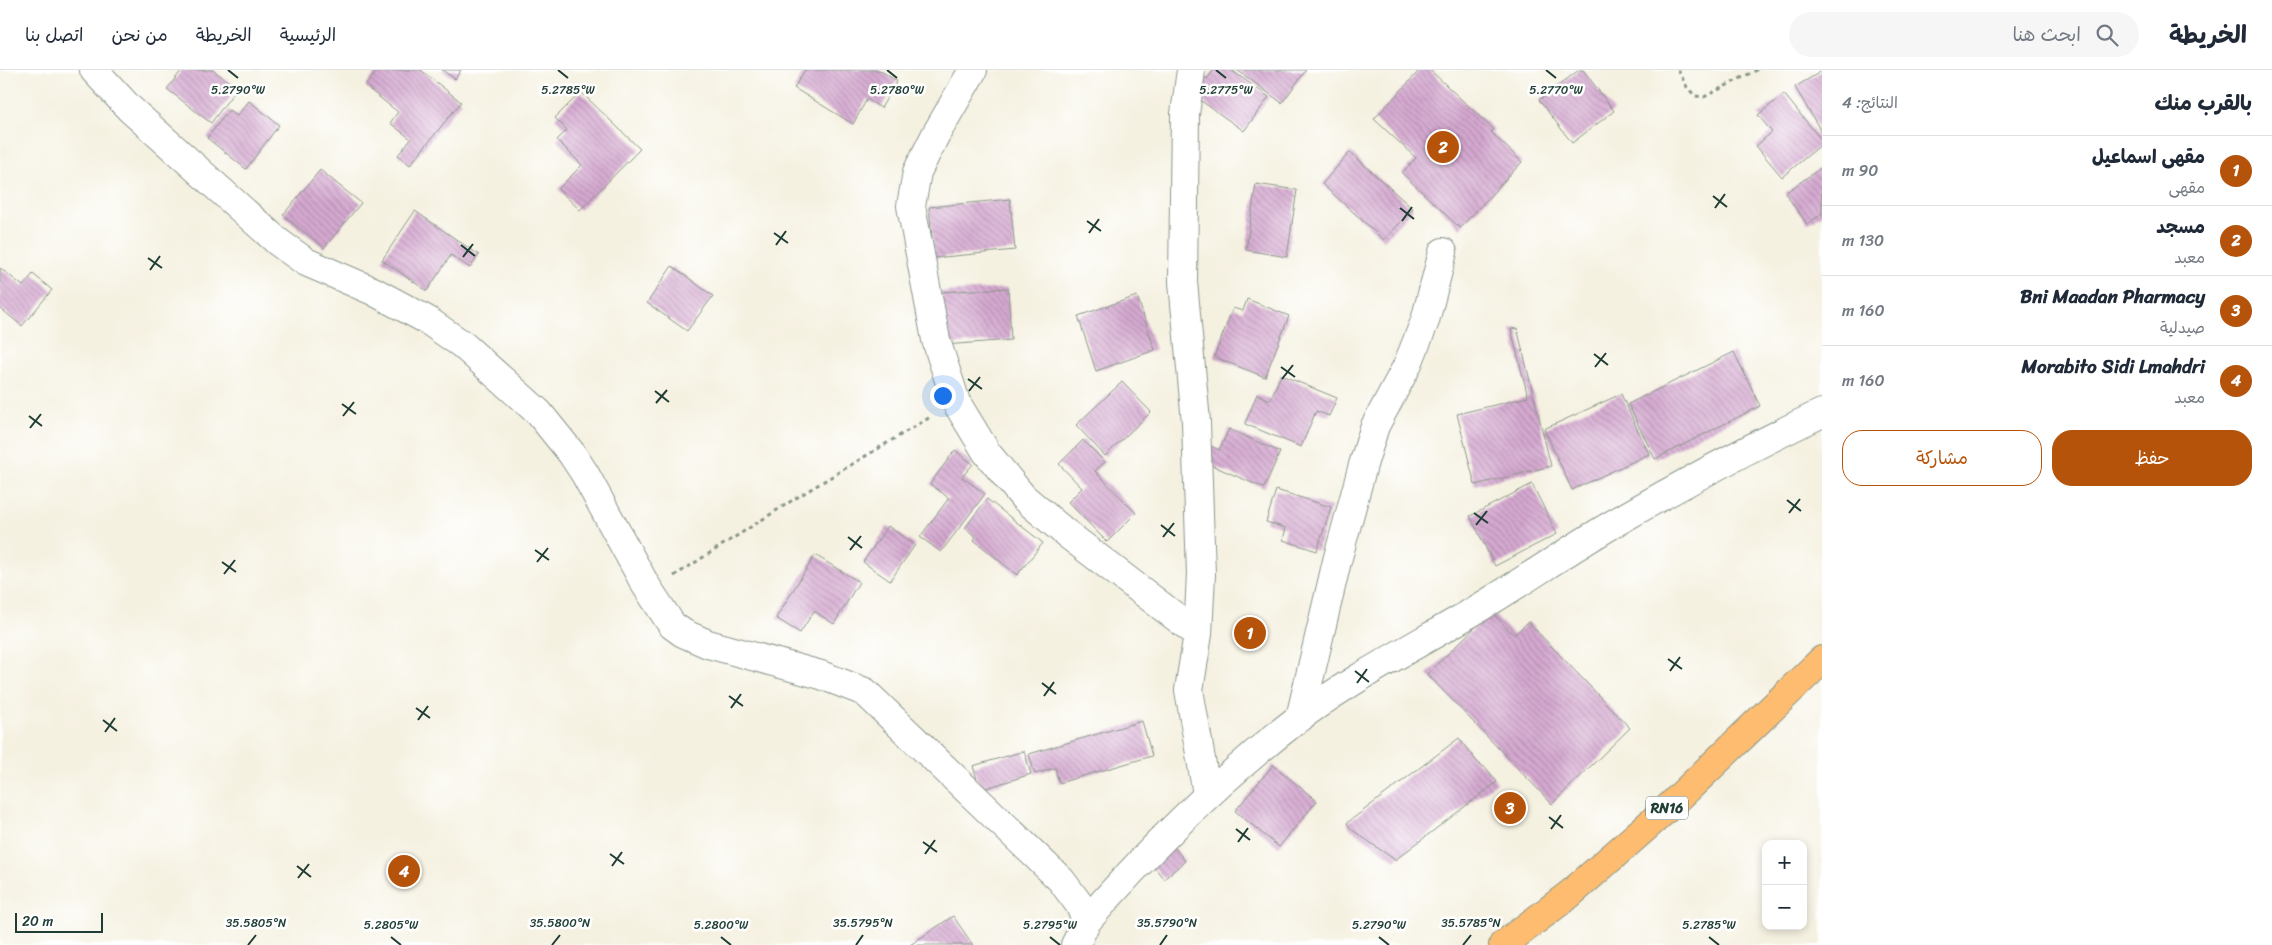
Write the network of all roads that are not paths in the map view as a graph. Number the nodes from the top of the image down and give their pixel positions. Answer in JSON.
{"nodes":[{"id":1,"x":94,"y":70,"type":"edge"},
{"id":2,"x":973,"y":70,"type":"edge"},
{"id":3,"x":1191,"y":70,"type":"edge"},
{"id":4,"x":1443,"y":252,"type":"dead end"},
{"id":5,"x":1822,"y":413,"type":"edge"},
{"id":6,"x":1198,"y":634,"type":"junction"},
{"id":7,"x":1822,"y":660,"type":"edge"},
{"id":8,"x":1300,"y":718,"type":"junction"},
{"id":9,"x":1207,"y":794,"type":"junction"},
{"id":10,"x":1087,"y":921,"type":"junction"},
{"id":11,"x":1074,"y":945,"type":"edge"},
{"id":12,"x":1503,"y":945,"type":"edge"}],
"edges":[{"from":1,"to":10,"type":"street"},
{"from":2,"to":6,"type":"street"},
{"from":3,"to":6,"type":"street"},
{"from":4,"to":8,"type":"street"},
{"from":5,"to":8,"type":"street"},
{"from":6,"to":9,"type":"street"},
{"from":7,"to":12,"type":"main road","number":"RN16"},
{"from":8,"to":9,"type":"street"},
{"from":9,"to":10,"type":"street"},
{"from":10,"to":11,"type":"street"}]}
